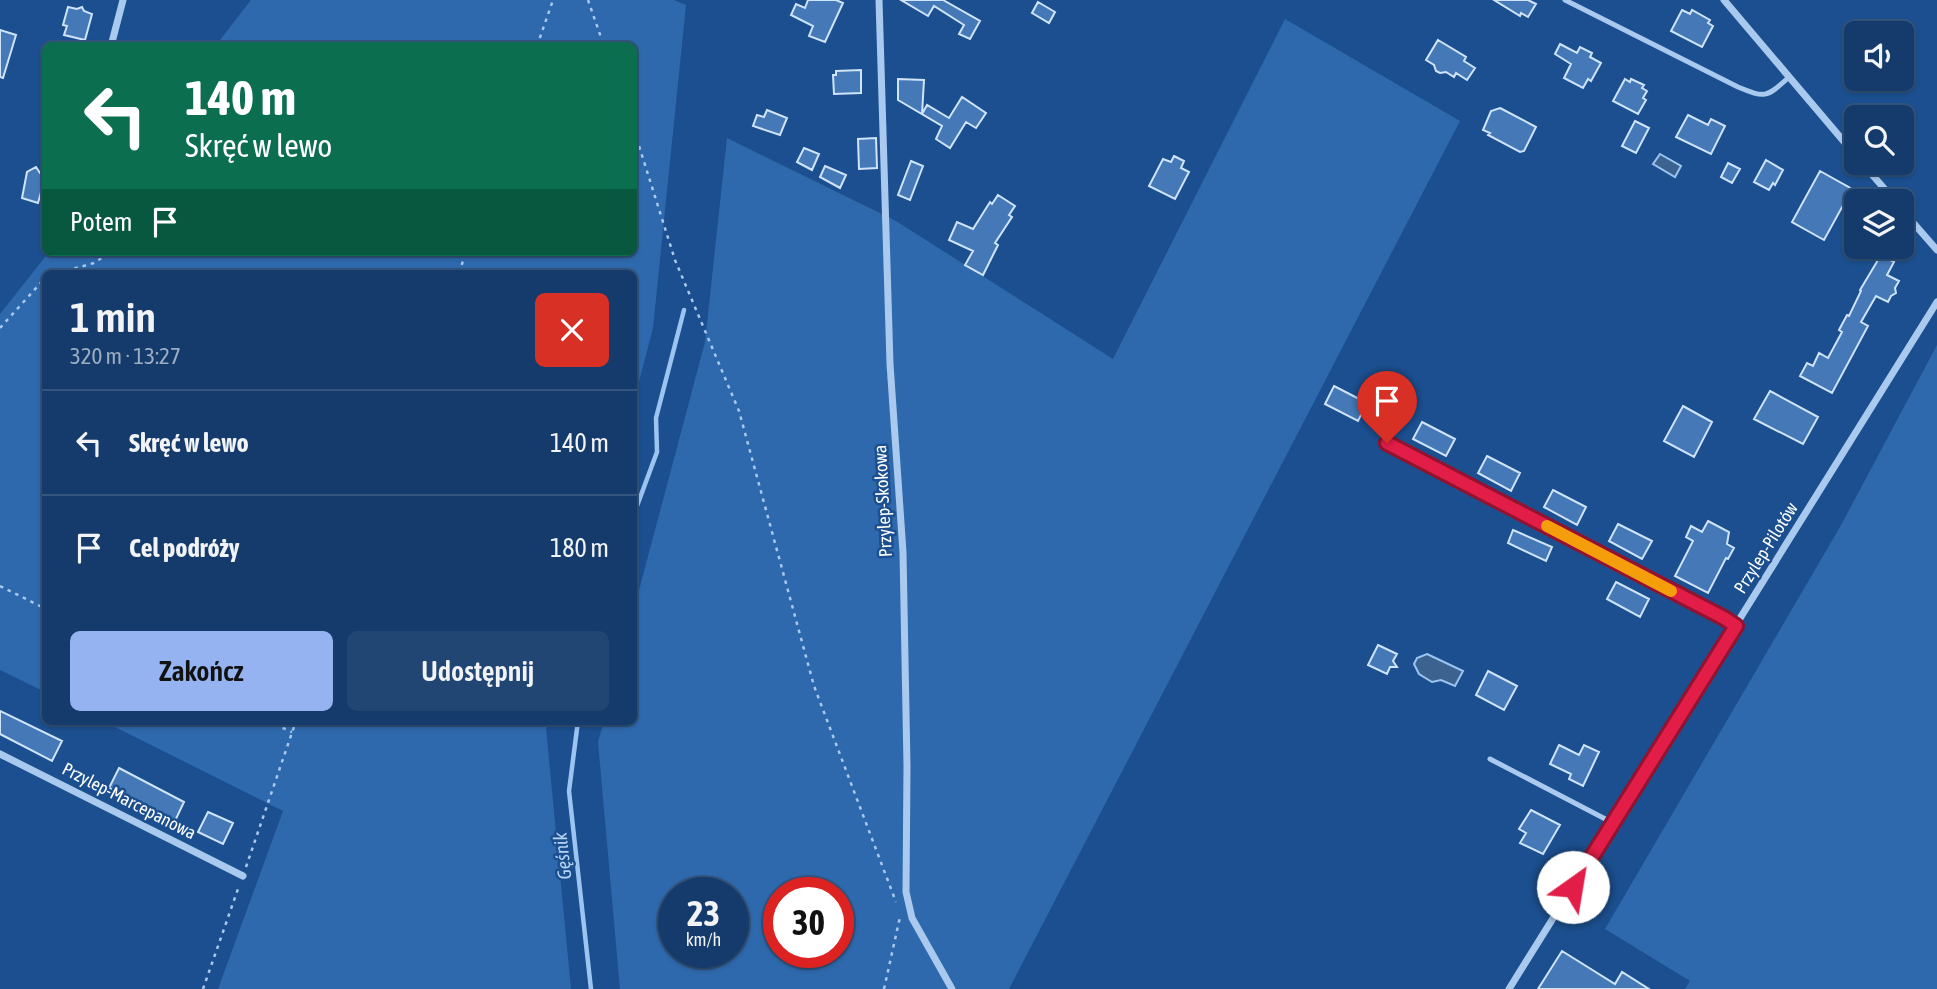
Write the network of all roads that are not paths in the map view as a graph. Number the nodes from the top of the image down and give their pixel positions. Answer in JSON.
{"nodes":[{"id":1,"x":122,"y":0,"type":"edge"},
{"id":2,"x":878,"y":0,"type":"edge"},
{"id":3,"x":1565,"y":0,"type":"edge"},
{"id":4,"x":1724,"y":0,"type":"edge"},
{"id":5,"x":112,"y":42,"type":"edge"},
{"id":6,"x":1788,"y":78,"type":"junction"},
{"id":7,"x":1844,"y":142,"type":"edge"},
{"id":8,"x":1872,"y":175,"type":"edge"},
{"id":9,"x":1885,"y":189,"type":"edge"},
{"id":10,"x":1914,"y":224,"type":"edge"},
{"id":11,"x":1937,"y":250,"type":"edge"},
{"id":12,"x":1937,"y":302,"type":"edge"},
{"id":13,"x":1387,"y":443,"type":"dead end"},
{"id":14,"x":1736,"y":626,"type":"junction"},
{"id":15,"x":0,"y":754,"type":"edge"},
{"id":16,"x":1490,"y":759,"type":"dead end"},
{"id":17,"x":1613,"y":823,"type":"junction"},
{"id":18,"x":243,"y":876,"type":"road end"},
{"id":19,"x":952,"y":989,"type":"edge"},
{"id":20,"x":1509,"y":989,"type":"edge"}],
"edges":[{"from":1,"to":5,"type":"street"},
{"from":2,"to":19,"type":"street","name":"Przylep-Skokowa"},
{"from":3,"to":6,"type":"lane"},
{"from":4,"to":6,"type":"street"},
{"from":6,"to":7,"type":"street"},
{"from":8,"to":9,"type":"street"},
{"from":10,"to":11,"type":"street"},
{"from":12,"to":14,"type":"street","name":"Przylep-Pilotów"},
{"from":13,"to":14,"type":"lane"},
{"from":14,"to":17,"type":"street","name":"Przylep-Pilotów"},
{"from":15,"to":18,"type":"street","name":"Przylep-Marcepanowa"},
{"from":16,"to":17,"type":"lane"},
{"from":17,"to":20,"type":"street","name":"Przylep-Pilotów"}]}
